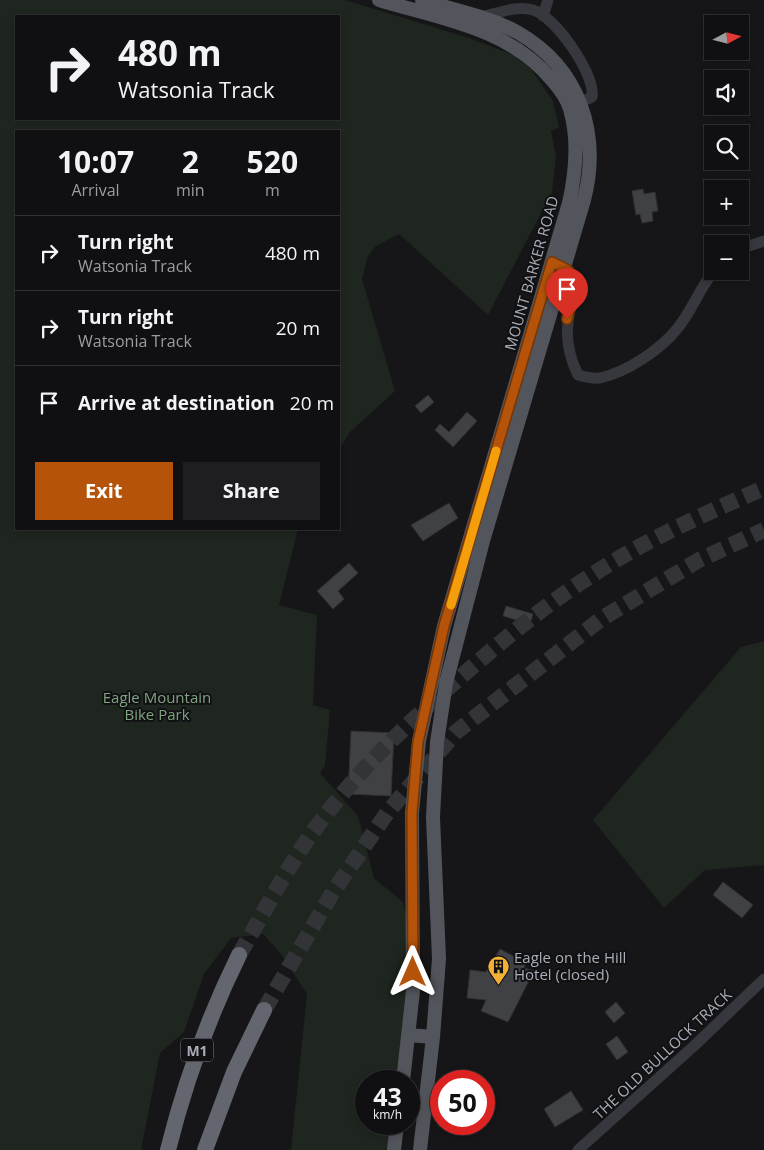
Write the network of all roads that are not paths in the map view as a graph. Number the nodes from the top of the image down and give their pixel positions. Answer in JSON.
{"nodes":[{"id":1,"x":379,"y":0,"type":"edge"},
{"id":2,"x":422,"y":0,"type":"edge"},
{"id":3,"x":548,"y":0,"type":"edge"},
{"id":4,"x":543,"y":16,"type":"junction"},
{"id":5,"x":479,"y":18,"type":"junction"},
{"id":6,"x":575,"y":105,"type":"junction"},
{"id":7,"x":764,"y":241,"type":"edge"},
{"id":8,"x":749,"y":246,"type":"edge"},
{"id":9,"x":558,"y":264,"type":"junction"},
{"id":10,"x":706,"y":280,"type":"edge"},
{"id":11,"x":423,"y":722,"type":"junction"},
{"id":12,"x":440,"y":725,"type":"junction"},
{"id":13,"x":238,"y":955,"type":"tunnel mouth"},
{"id":14,"x":764,"y":979,"type":"edge"},
{"id":15,"x":264,"y":1010,"type":"tunnel mouth"},
{"id":16,"x":408,"y":1035,"type":"junction"},
{"id":17,"x":433,"y":1038,"type":"junction"},
{"id":18,"x":404,"y":1070,"type":"edge"},
{"id":19,"x":396,"y":1135,"type":"edge"},
{"id":20,"x":168,"y":1150,"type":"edge"},
{"id":21,"x":205,"y":1150,"type":"edge"},
{"id":22,"x":394,"y":1150,"type":"edge"},
{"id":23,"x":420,"y":1150,"type":"edge"},
{"id":24,"x":578,"y":1150,"type":"edge"}],
"edges":[{"from":1,"to":6,"type":"main road","name":"MOUNT BARKER ROAD"},
{"from":2,"to":5,"type":"main road","name":"MOUNT BARKER ROAD"},
{"from":3,"to":4,"type":"street"},
{"from":4,"to":5,"type":"street"},
{"from":4,"to":6,"type":"street"},
{"from":5,"to":6,"type":"main road","name":"MOUNT BARKER ROAD"},
{"from":6,"to":9,"type":"main road","name":"MOUNT BARKER ROAD"},
{"from":7,"to":8,"type":"street"},
{"from":9,"to":10,"type":"street"},
{"from":9,"to":11,"type":"main road","name":"MOUNT BARKER ROAD"},
{"from":9,"to":12,"type":"main road","name":"MOUNT BARKER ROAD"},
{"from":11,"to":12,"type":"main road"},
{"from":11,"to":16,"type":"main road","name":"MOUNT BARKER ROAD"},
{"from":12,"to":17,"type":"main road","name":"MOUNT BARKER ROAD"},
{"from":13,"to":20,"type":"highway","number":"M1"},
{"from":14,"to":24,"type":"street","name":"THE OLD BULLOCK TRACK"},
{"from":15,"to":21,"type":"highway"},
{"from":16,"to":17,"type":"main road"},
{"from":16,"to":18,"type":"main road","name":"MOUNT BARKER ROAD"},
{"from":17,"to":23,"type":"main road","name":"MOUNT BARKER ROAD"},
{"from":19,"to":22,"type":"main road"}]}
